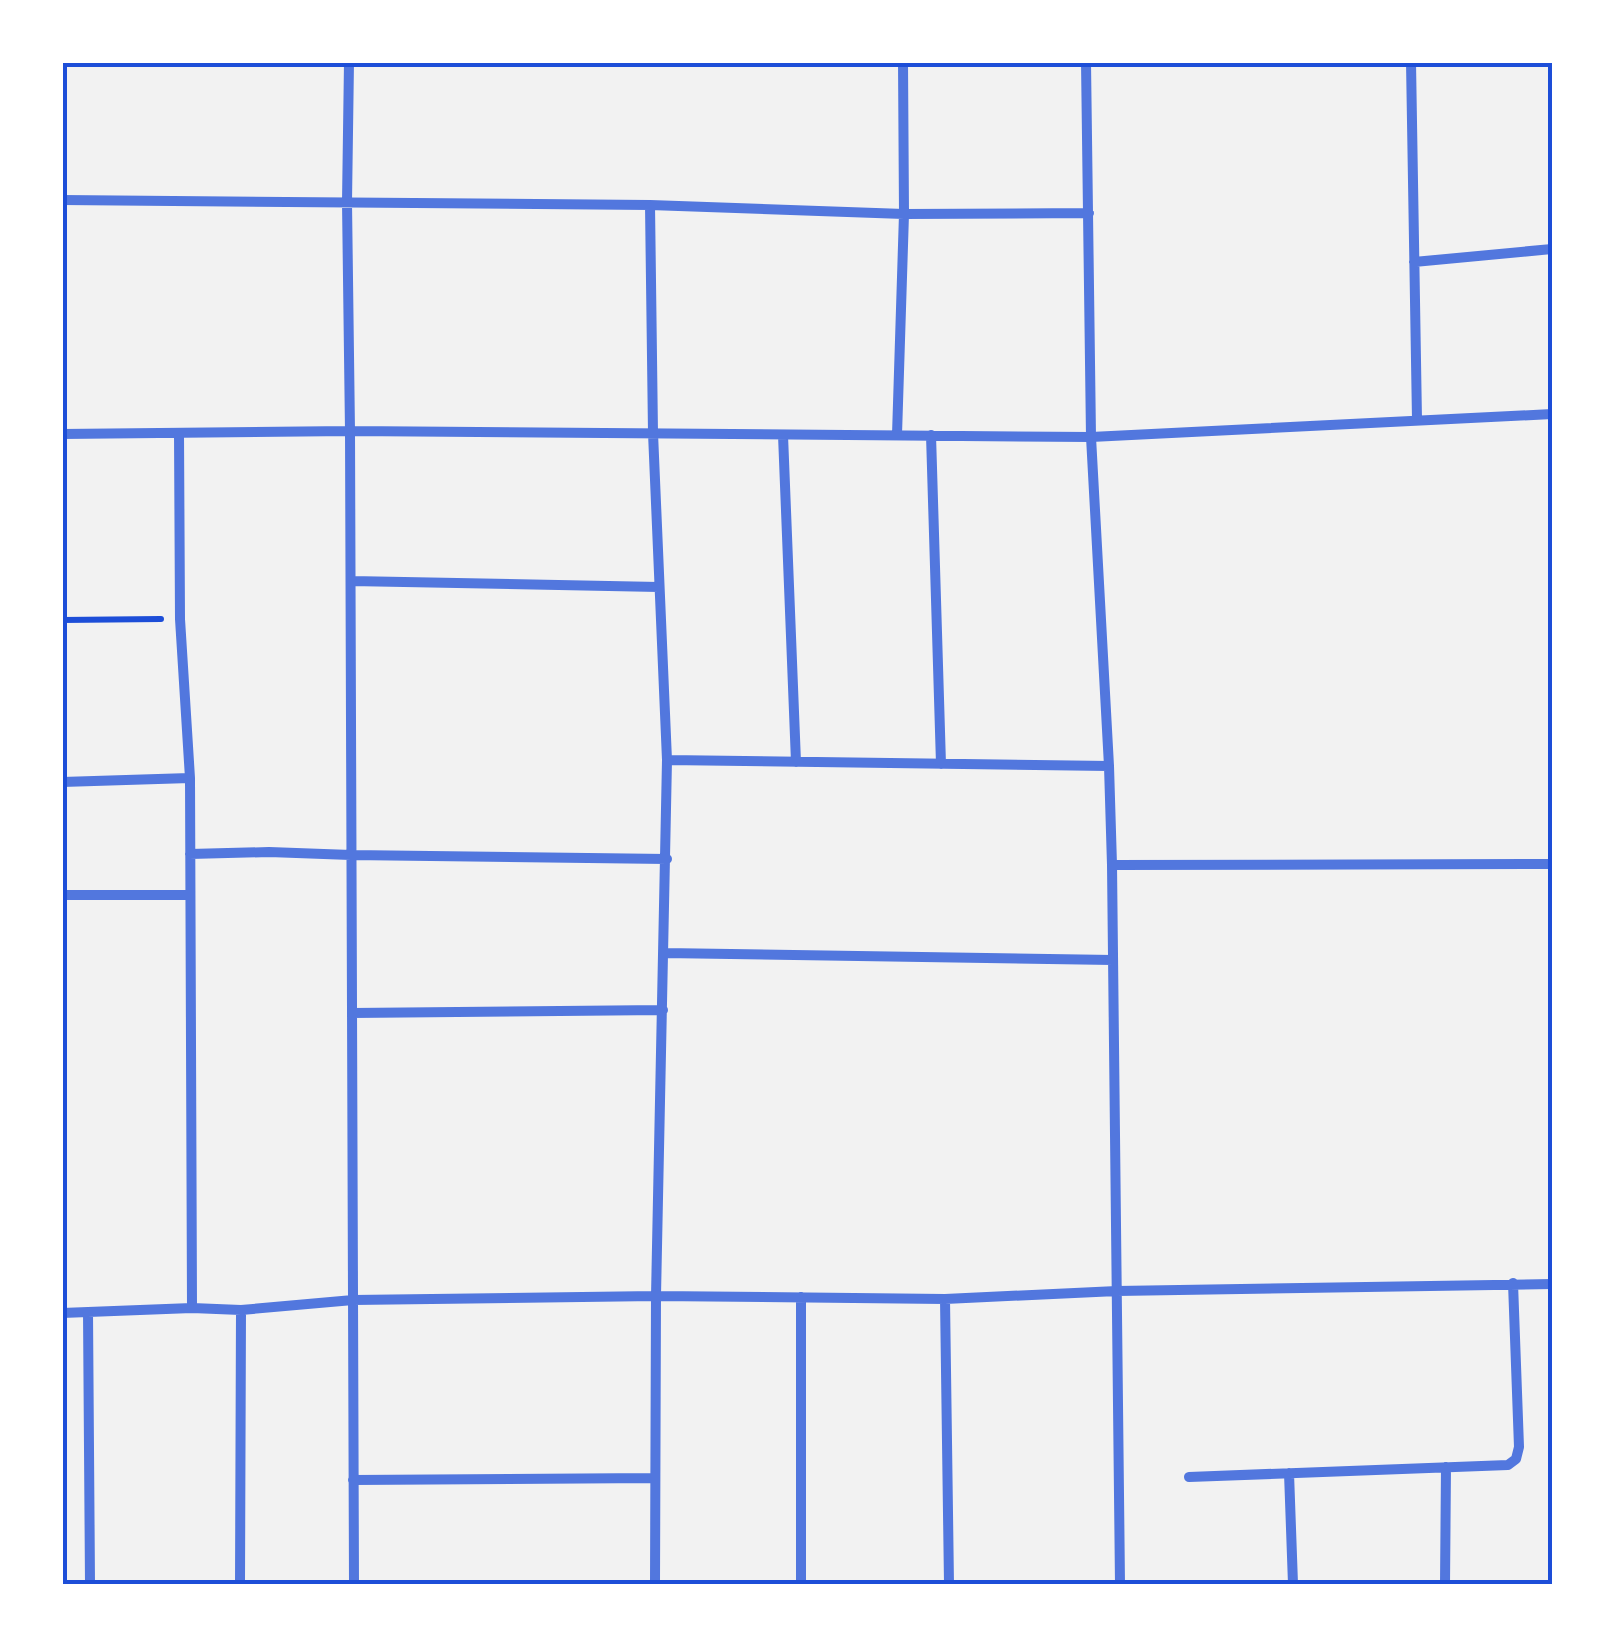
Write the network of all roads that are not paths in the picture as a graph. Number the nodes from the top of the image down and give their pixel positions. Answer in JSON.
{"nodes":[{"id":1,"x":348,"y":62,"type":"edge"},
{"id":2,"x":904,"y":62,"type":"edge"},
{"id":3,"x":1086,"y":62,"type":"edge"},
{"id":4,"x":1411,"y":62,"type":"edge"},
{"id":5,"x":62,"y":200,"type":"edge"},
{"id":6,"x":347,"y":202,"type":"junction"},
{"id":7,"x":650,"y":204,"type":"junction"},
{"id":8,"x":1088,"y":212,"type":"junction"},
{"id":9,"x":904,"y":214,"type":"junction"},
{"id":10,"x":1552,"y":249,"type":"edge"},
{"id":11,"x":1414,"y":262,"type":"junction"},
{"id":12,"x":1552,"y":414,"type":"edge"},
{"id":13,"x":1417,"y":420,"type":"junction"},
{"id":14,"x":350,"y":431,"type":"junction"},
{"id":15,"x":653,"y":433,"type":"junction"},
{"id":16,"x":62,"y":434,"type":"edge"},
{"id":17,"x":179,"y":434,"type":"junction"},
{"id":18,"x":783,"y":434,"type":"junction"},
{"id":19,"x":897,"y":435,"type":"junction"},
{"id":20,"x":932,"y":436,"type":"junction"},
{"id":21,"x":1091,"y":437,"type":"junction"},
{"id":22,"x":350,"y":581,"type":"junction"},
{"id":23,"x":659,"y":586,"type":"junction"},
{"id":24,"x":668,"y":760,"type":"junction"},
{"id":25,"x":796,"y":762,"type":"junction"},
{"id":26,"x":942,"y":764,"type":"junction"},
{"id":27,"x":1108,"y":766,"type":"junction"},
{"id":28,"x":190,"y":778,"type":"junction"},
{"id":29,"x":62,"y":782,"type":"edge"},
{"id":30,"x":190,"y":854,"type":"junction"},
{"id":31,"x":351,"y":856,"type":"junction"},
{"id":32,"x":667,"y":860,"type":"junction"},
{"id":33,"x":1552,"y":864,"type":"edge"},
{"id":34,"x":1112,"y":865,"type":"junction"},
{"id":35,"x":62,"y":895,"type":"edge"},
{"id":36,"x":189,"y":895,"type":"junction"},
{"id":37,"x":664,"y":953,"type":"junction"},
{"id":38,"x":1114,"y":960,"type":"junction"},
{"id":39,"x":663,"y":1010,"type":"junction"},
{"id":40,"x":352,"y":1013,"type":"junction"},
{"id":41,"x":1513,"y":1284,"type":"junction"},
{"id":42,"x":1552,"y":1284,"type":"edge"},
{"id":43,"x":1116,"y":1291,"type":"junction"},
{"id":44,"x":656,"y":1296,"type":"junction"},
{"id":45,"x":801,"y":1298,"type":"junction"},
{"id":46,"x":945,"y":1299,"type":"junction"},
{"id":47,"x":353,"y":1300,"type":"junction"},
{"id":48,"x":192,"y":1308,"type":"junction"},
{"id":49,"x":241,"y":1310,"type":"junction"},
{"id":50,"x":88,"y":1312,"type":"junction"},
{"id":51,"x":62,"y":1313,"type":"edge"},
{"id":52,"x":1446,"y":1467,"type":"junction"},
{"id":53,"x":1289,"y":1472,"type":"junction"},
{"id":54,"x":1189,"y":1477,"type":"dead end"},
{"id":55,"x":655,"y":1478,"type":"junction"},
{"id":56,"x":354,"y":1480,"type":"junction"},
{"id":57,"x":90,"y":1584,"type":"edge"},
{"id":58,"x":240,"y":1584,"type":"edge"},
{"id":59,"x":354,"y":1584,"type":"edge"},
{"id":60,"x":655,"y":1584,"type":"edge"},
{"id":61,"x":802,"y":1584,"type":"edge"},
{"id":62,"x":949,"y":1584,"type":"edge"},
{"id":63,"x":1120,"y":1584,"type":"edge"},
{"id":64,"x":1292,"y":1584,"type":"edge"},
{"id":65,"x":1446,"y":1584,"type":"edge"}],
"edges":[{"from":1,"to":6,"type":"street"},
{"from":2,"to":9,"type":"street"},
{"from":3,"to":8,"type":"street"},
{"from":4,"to":11,"type":"street"},
{"from":5,"to":6,"type":"street"},
{"from":6,"to":7,"type":"street"},
{"from":6,"to":14,"type":"street"},
{"from":7,"to":9,"type":"street"},
{"from":7,"to":15,"type":"street"},
{"from":8,"to":9,"type":"street"},
{"from":8,"to":21,"type":"street"},
{"from":9,"to":19,"type":"street"},
{"from":10,"to":11,"type":"street"},
{"from":11,"to":13,"type":"street"},
{"from":12,"to":13,"type":"street"},
{"from":13,"to":21,"type":"street"},
{"from":14,"to":15,"type":"street"},
{"from":14,"to":17,"type":"street"},
{"from":14,"to":22,"type":"street"},
{"from":15,"to":18,"type":"street"},
{"from":15,"to":23,"type":"street"},
{"from":16,"to":17,"type":"street"},
{"from":17,"to":28,"type":"street"},
{"from":18,"to":19,"type":"street"},
{"from":18,"to":25,"type":"street"},
{"from":19,"to":20,"type":"street"},
{"from":20,"to":21,"type":"street"},
{"from":20,"to":26,"type":"street"},
{"from":21,"to":27,"type":"street"},
{"from":22,"to":23,"type":"street"},
{"from":22,"to":31,"type":"street"},
{"from":23,"to":24,"type":"street"},
{"from":24,"to":25,"type":"street"},
{"from":24,"to":32,"type":"street"},
{"from":25,"to":26,"type":"street"},
{"from":26,"to":27,"type":"street"},
{"from":27,"to":34,"type":"street"},
{"from":28,"to":29,"type":"street"},
{"from":28,"to":30,"type":"street"},
{"from":30,"to":31,"type":"street"},
{"from":30,"to":36,"type":"street"},
{"from":31,"to":32,"type":"street"},
{"from":31,"to":40,"type":"street"},
{"from":32,"to":37,"type":"street"},
{"from":33,"to":34,"type":"street"},
{"from":34,"to":38,"type":"street"},
{"from":35,"to":36,"type":"street"},
{"from":36,"to":48,"type":"street"},
{"from":37,"to":38,"type":"street"},
{"from":37,"to":39,"type":"street"},
{"from":38,"to":43,"type":"street"},
{"from":39,"to":40,"type":"street"},
{"from":39,"to":44,"type":"street"},
{"from":40,"to":47,"type":"street"},
{"from":41,"to":42,"type":"street"},
{"from":41,"to":43,"type":"street"},
{"from":41,"to":52,"type":"street"},
{"from":43,"to":46,"type":"street"},
{"from":43,"to":63,"type":"street"},
{"from":44,"to":45,"type":"street"},
{"from":44,"to":47,"type":"street"},
{"from":44,"to":55,"type":"street"},
{"from":45,"to":46,"type":"street"},
{"from":45,"to":61,"type":"street"},
{"from":46,"to":62,"type":"street"},
{"from":47,"to":49,"type":"street"},
{"from":47,"to":56,"type":"street"},
{"from":48,"to":49,"type":"street"},
{"from":48,"to":50,"type":"street"},
{"from":49,"to":58,"type":"street"},
{"from":50,"to":51,"type":"street"},
{"from":50,"to":57,"type":"street"},
{"from":52,"to":53,"type":"street"},
{"from":52,"to":65,"type":"street"},
{"from":53,"to":54,"type":"street"},
{"from":53,"to":64,"type":"street"},
{"from":55,"to":56,"type":"street"},
{"from":55,"to":60,"type":"street"},
{"from":56,"to":59,"type":"street"}]}
